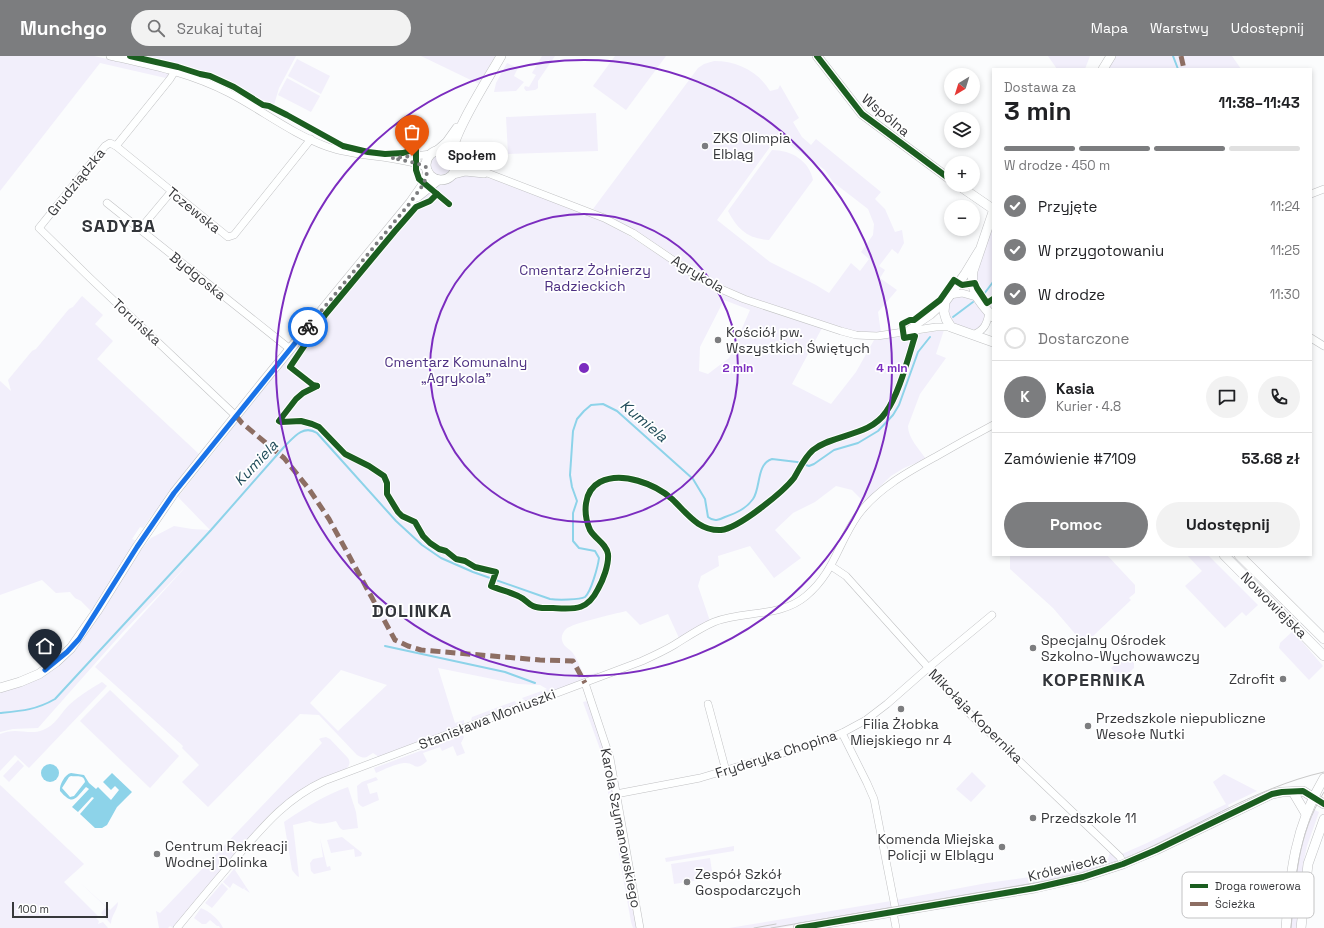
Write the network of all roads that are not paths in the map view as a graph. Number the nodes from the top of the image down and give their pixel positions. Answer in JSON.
{"nodes":[{"id":1,"x":110,"y":56,"type":"edge"},
{"id":2,"x":501,"y":56,"type":"edge"},
{"id":3,"x":817,"y":56,"type":"edge"},
{"id":4,"x":1111,"y":56,"type":"edge"},
{"id":5,"x":1104,"y":68,"type":"edge"},
{"id":6,"x":175,"y":71,"type":"junction"},
{"id":7,"x":464,"y":119,"type":"junction"},
{"id":8,"x":311,"y":140,"type":"junction"},
{"id":9,"x":116,"y":146,"type":"junction"},
{"id":10,"x":434,"y":152,"type":"junction"},
{"id":11,"x":392,"y":158,"type":"junction"},
{"id":12,"x":454,"y":158,"type":"junction"},
{"id":13,"x":427,"y":170,"type":"junction"},
{"id":14,"x":453,"y":175,"type":"junction"},
{"id":15,"x":944,"y":175,"type":"edge"},
{"id":16,"x":500,"y":177,"type":"junction"},
{"id":17,"x":438,"y":180,"type":"junction"},
{"id":18,"x":1324,"y":189,"type":"edge"},
{"id":19,"x":171,"y":192,"type":"junction"},
{"id":20,"x":968,"y":192,"type":"edge"},
{"id":21,"x":1312,"y":194,"type":"edge"},
{"id":22,"x":107,"y":203,"type":"dead end"},
{"id":23,"x":410,"y":203,"type":"junction"},
{"id":24,"x":992,"y":208,"type":"edge"},
{"id":25,"x":992,"y":215,"type":"edge"},
{"id":26,"x":39,"y":228,"type":"joint"},
{"id":27,"x":140,"y":229,"type":"junction"},
{"id":28,"x":979,"y":251,"type":"junction"},
{"id":29,"x":976,"y":297,"type":"junction"},
{"id":30,"x":947,"y":298,"type":"junction"},
{"id":31,"x":991,"y":315,"type":"edge"},
{"id":32,"x":951,"y":328,"type":"junction"},
{"id":33,"x":907,"y":331,"type":"junction"},
{"id":34,"x":972,"y":335,"type":"junction"},
{"id":35,"x":1312,"y":339,"type":"edge"},
{"id":36,"x":992,"y":342,"type":"edge"},
{"id":37,"x":1324,"y":346,"type":"edge"},
{"id":38,"x":290,"y":349,"type":"junction"},
{"id":39,"x":236,"y":416,"type":"junction"},
{"id":40,"x":992,"y":426,"type":"edge"},
{"id":41,"x":1225,"y":556,"type":"edge"},
{"id":42,"x":1240,"y":556,"type":"edge"},
{"id":43,"x":832,"y":566,"type":"junction"},
{"id":44,"x":992,"y":615,"type":"dead end"},
{"id":45,"x":1324,"y":639,"type":"edge"},
{"id":46,"x":1324,"y":656,"type":"edge"},
{"id":47,"x":928,"y":668,"type":"junction"},
{"id":48,"x":585,"y":683,"type":"junction"},
{"id":49,"x":0,"y":688,"type":"edge"},
{"id":50,"x":708,"y":704,"type":"dead end"},
{"id":51,"x":842,"y":733,"type":"junction"},
{"id":52,"x":726,"y":771,"type":"junction"},
{"id":53,"x":1324,"y":778,"type":"edge"},
{"id":54,"x":1293,"y":792,"type":"junction"},
{"id":55,"x":616,"y":794,"type":"junction"},
{"id":56,"x":1314,"y":798,"type":"junction"},
{"id":57,"x":1324,"y":804,"type":"edge"},
{"id":58,"x":1306,"y":814,"type":"junction"},
{"id":59,"x":1324,"y":819,"type":"edge"},
{"id":60,"x":1123,"y":864,"type":"junction"},
{"id":61,"x":1291,"y":872,"type":"edge"},
{"id":62,"x":1307,"y":872,"type":"edge"},
{"id":63,"x":894,"y":912,"type":"junction"},
{"id":64,"x":1287,"y":918,"type":"edge"},
{"id":65,"x":1302,"y":918,"type":"edge"},
{"id":66,"x":177,"y":928,"type":"edge"},
{"id":67,"x":640,"y":928,"type":"edge"},
{"id":68,"x":798,"y":928,"type":"edge"},
{"id":69,"x":896,"y":928,"type":"edge"},
{"id":70,"x":1286,"y":928,"type":"edge"},
{"id":71,"x":1301,"y":928,"type":"edge"}],
"edges":[{"from":1,"to":6,"type":"street"},
{"from":2,"to":7,"type":"street"},
{"from":3,"to":15,"type":"street","name":"Wspólna"},
{"from":4,"to":5,"type":"street"},
{"from":6,"to":8,"type":"street"},
{"from":6,"to":9,"type":"street","name":"Grudziądzka"},
{"from":7,"to":10,"type":"street"},
{"from":7,"to":12,"type":"street"},
{"from":8,"to":11,"type":"street"},
{"from":8,"to":19,"type":"street","name":"Tczewska"},
{"from":9,"to":19,"type":"street","name":"Tczewska"},
{"from":9,"to":26,"type":"street","name":"Grudziądzka"},
{"from":10,"to":11,"type":"street"},
{"from":10,"to":12,"type":"street"},
{"from":10,"to":13,"type":"street"},
{"from":11,"to":13,"type":"street"},
{"from":12,"to":14,"type":"street"},
{"from":12,"to":16,"type":"street","name":"Agrykola"},
{"from":13,"to":17,"type":"street"},
{"from":13,"to":23,"type":"street"},
{"from":14,"to":16,"type":"street","name":"Agrykola"},
{"from":14,"to":17,"type":"street"},
{"from":16,"to":33,"type":"street","name":"Agrykola"},
{"from":17,"to":23,"type":"street"},
{"from":18,"to":21,"type":"street"},
{"from":19,"to":27,"type":"street"},
{"from":20,"to":24,"type":"street"},
{"from":22,"to":27,"type":"street","name":"Bydgoska"},
{"from":23,"to":38,"type":"street"},
{"from":25,"to":28,"type":"street"},
{"from":26,"to":39,"type":"street","name":"Toruńska"},
{"from":27,"to":38,"type":"street","name":"Bydgoska"},
{"from":28,"to":29,"type":"street"},
{"from":28,"to":30,"type":"street"},
{"from":29,"to":30,"type":"street"},
{"from":29,"to":31,"type":"street"},
{"from":30,"to":32,"type":"street"},
{"from":30,"to":33,"type":"street","name":"Agrykola"},
{"from":31,"to":34,"type":"street"},
{"from":32,"to":33,"type":"street","name":"Agrykola"},
{"from":32,"to":34,"type":"street"},
{"from":34,"to":36,"type":"street"},
{"from":35,"to":37,"type":"street"},
{"from":38,"to":39,"type":"street"},
{"from":39,"to":49,"type":"street"},
{"from":40,"to":43,"type":"street","name":"Stanisława Moniuszki"},
{"from":41,"to":46,"type":"street","name":"Nowowiejska"},
{"from":42,"to":45,"type":"street","name":"Nowowiejska"},
{"from":43,"to":47,"type":"street","name":"Mikołaja Kopernika"},
{"from":43,"to":48,"type":"street","name":"Stanisława Moniuszki"},
{"from":44,"to":47,"type":"street","name":"Fryderyka Chopina"},
{"from":47,"to":51,"type":"street","name":"Fryderyka Chopina"},
{"from":47,"to":60,"type":"street","name":"Mikołaja Kopernika"},
{"from":48,"to":55,"type":"street","name":"Karola Szymanowskiego"},
{"from":48,"to":66,"type":"street","name":"Stanisława Moniuszki"},
{"from":50,"to":52,"type":"street"},
{"from":51,"to":52,"type":"street","name":"Fryderyka Chopina"},
{"from":51,"to":63,"type":"street"},
{"from":52,"to":55,"type":"street","name":"Fryderyka Chopina"},
{"from":53,"to":56,"type":"street"},
{"from":54,"to":56,"type":"street","name":"Królewiecka"},
{"from":54,"to":58,"type":"street"},
{"from":54,"to":60,"type":"street","name":"Królewiecka"},
{"from":55,"to":67,"type":"street","name":"Karola Szymanowskiego"},
{"from":56,"to":57,"type":"street","name":"Królewiecka"},
{"from":56,"to":58,"type":"street"},
{"from":58,"to":61,"type":"street"},
{"from":59,"to":62,"type":"street"},
{"from":60,"to":63,"type":"street","name":"Królewiecka"},
{"from":63,"to":68,"type":"street","name":"Królewiecka"},
{"from":63,"to":69,"type":"street"},
{"from":64,"to":70,"type":"street"},
{"from":65,"to":71,"type":"street"}]}
